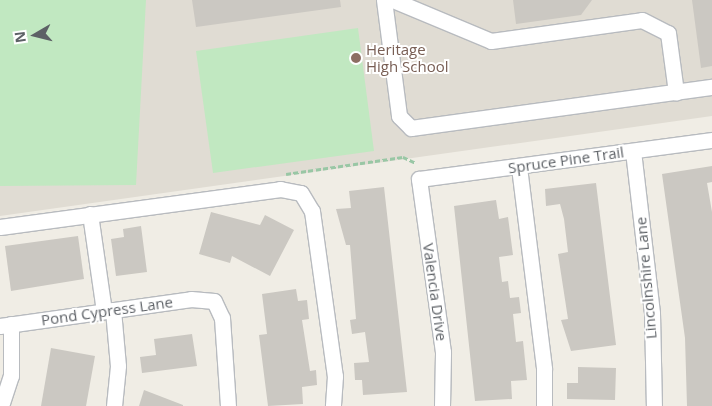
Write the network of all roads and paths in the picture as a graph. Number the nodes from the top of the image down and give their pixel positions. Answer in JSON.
{"nodes":[{"id":1,"x":384,"y":0,"type":"edge"},
{"id":2,"x":393,"y":0,"type":"edge"},
{"id":3,"x":712,"y":86,"type":"edge"},
{"id":4,"x":676,"y":92,"type":"junction"},
{"id":5,"x":712,"y":140,"type":"edge"},
{"id":6,"x":633,"y":151,"type":"junction"},
{"id":7,"x":519,"y":167,"type":"junction"},
{"id":8,"x":419,"y":179,"type":"joint"},
{"id":9,"x":90,"y":214,"type":"junction"},
{"id":10,"x":0,"y":227,"type":"edge"},
{"id":11,"x":109,"y":311,"type":"junction"},
{"id":12,"x":5,"y":325,"type":"edge"},
{"id":13,"x":2,"y":406,"type":"edge"},
{"id":14,"x":114,"y":406,"type":"edge"},
{"id":15,"x":228,"y":406,"type":"edge"},
{"id":16,"x":333,"y":406,"type":"edge"},
{"id":17,"x":442,"y":406,"type":"edge"},
{"id":18,"x":544,"y":406,"type":"edge"},
{"id":19,"x":654,"y":406,"type":"edge"}],
"edges":[{"from":1,"to":4,"type":"street"},
{"from":2,"to":4,"type":"street"},
{"from":3,"to":4,"type":"street"},
{"from":5,"to":6,"type":"street","name":"Spruce Pine Trail"},
{"from":6,"to":7,"type":"street","name":"Spruce Pine Trail"},
{"from":6,"to":19,"type":"street","name":"Lincolnshire Lane"},
{"from":7,"to":8,"type":"street","name":"Spruce Pine Trail"},
{"from":7,"to":18,"type":"street"},
{"from":8,"to":17,"type":"street","name":"Valencia Drive"},
{"from":9,"to":10,"type":"street"},
{"from":9,"to":11,"type":"street"},
{"from":9,"to":16,"type":"street"},
{"from":11,"to":12,"type":"street","name":"Pond Cypress Lane"},
{"from":11,"to":14,"type":"street"},
{"from":11,"to":15,"type":"street","name":"Pond Cypress Lane"},
{"from":12,"to":13,"type":"street"}]}
